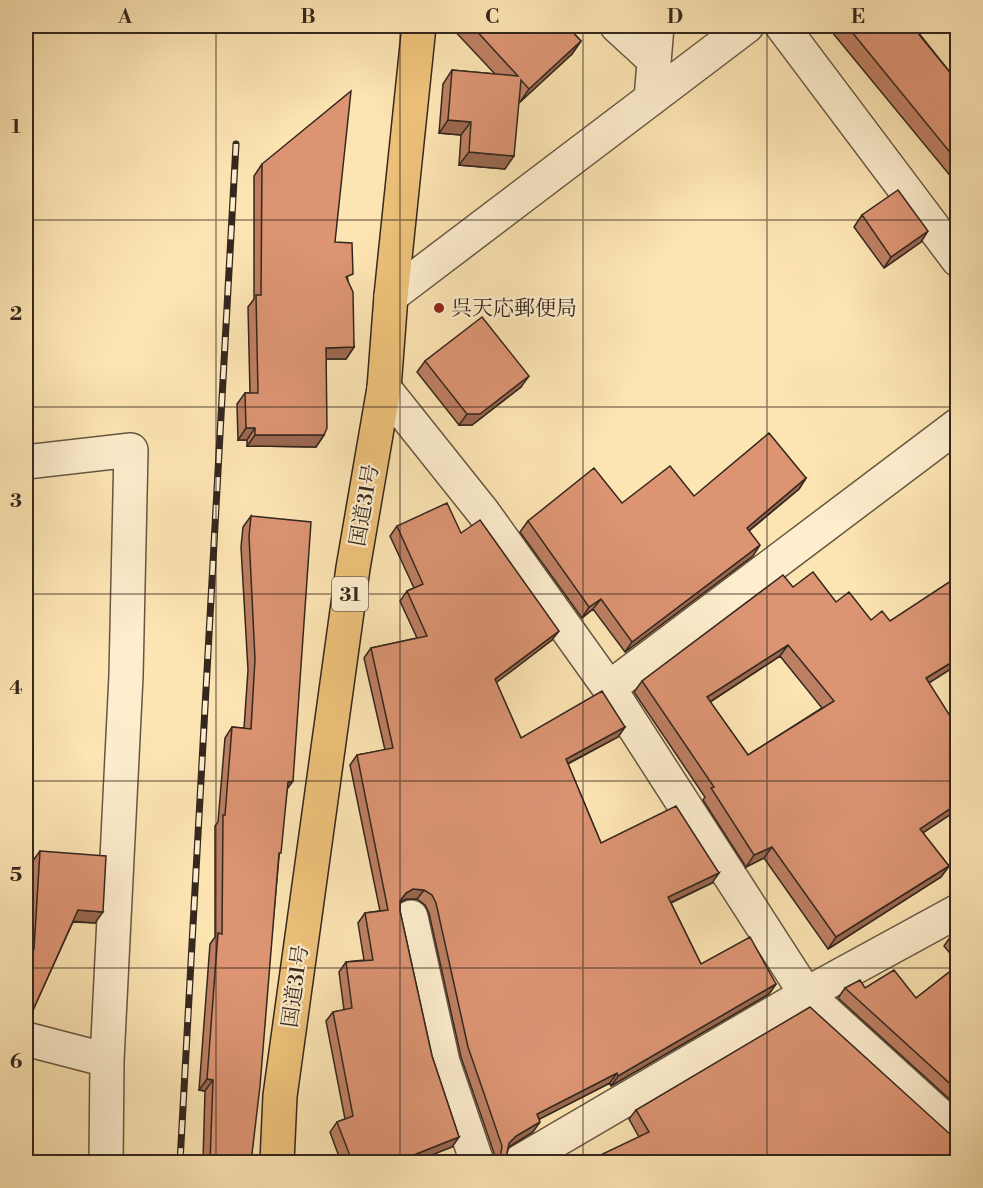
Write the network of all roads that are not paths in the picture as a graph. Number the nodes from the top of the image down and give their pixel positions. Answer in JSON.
{"nodes":[{"id":1,"x":419,"y":26,"type":"edge"},
{"id":2,"x":617,"y":26,"type":"edge"},
{"id":3,"x":657,"y":26,"type":"edge"},
{"id":4,"x":747,"y":26,"type":"edge"},
{"id":5,"x":782,"y":26,"type":"edge"},
{"id":6,"x":654,"y":60,"type":"junction"},
{"id":7,"x":651,"y":99,"type":"junction"},
{"id":8,"x":957,"y":260,"type":"edge"},
{"id":9,"x":391,"y":296,"type":"junction"},
{"id":10,"x":384,"y":388,"type":"junction"},
{"id":11,"x":957,"y":425,"type":"edge"},
{"id":12,"x":26,"y":462,"type":"edge"},
{"id":13,"x":609,"y":688,"type":"junction"},
{"id":14,"x":957,"y":911,"type":"edge"},
{"id":15,"x":411,"y":917,"type":"dead end"},
{"id":16,"x":806,"y":994,"type":"junction"},
{"id":17,"x":26,"y":1039,"type":"edge"},
{"id":18,"x":107,"y":1060,"type":"junction"},
{"id":19,"x":957,"y":1132,"type":"edge"},
{"id":20,"x":106,"y":1162,"type":"edge"},
{"id":21,"x":277,"y":1162,"type":"edge"},
{"id":22,"x":477,"y":1162,"type":"edge"},
{"id":23,"x":519,"y":1162,"type":"edge"}],
"edges":[{"from":1,"to":9,"type":"highway","name":"国道31号","number":"31"},
{"from":2,"to":6,"type":"street"},
{"from":3,"to":6,"type":"street"},
{"from":4,"to":7,"type":"street"},
{"from":5,"to":8,"type":"street"},
{"from":6,"to":7,"type":"street"},
{"from":7,"to":9,"type":"street"},
{"from":9,"to":10,"type":"highway","name":"国道31号","number":"31"},
{"from":10,"to":13,"type":"street"},
{"from":10,"to":21,"type":"highway","name":"国道31号","number":"31"},
{"from":11,"to":13,"type":"street"},
{"from":12,"to":18,"type":"street"},
{"from":13,"to":16,"type":"street"},
{"from":14,"to":16,"type":"street"},
{"from":15,"to":22,"type":"street"},
{"from":16,"to":19,"type":"street"},
{"from":16,"to":23,"type":"street"},
{"from":17,"to":18,"type":"street"},
{"from":18,"to":20,"type":"street"}]}
